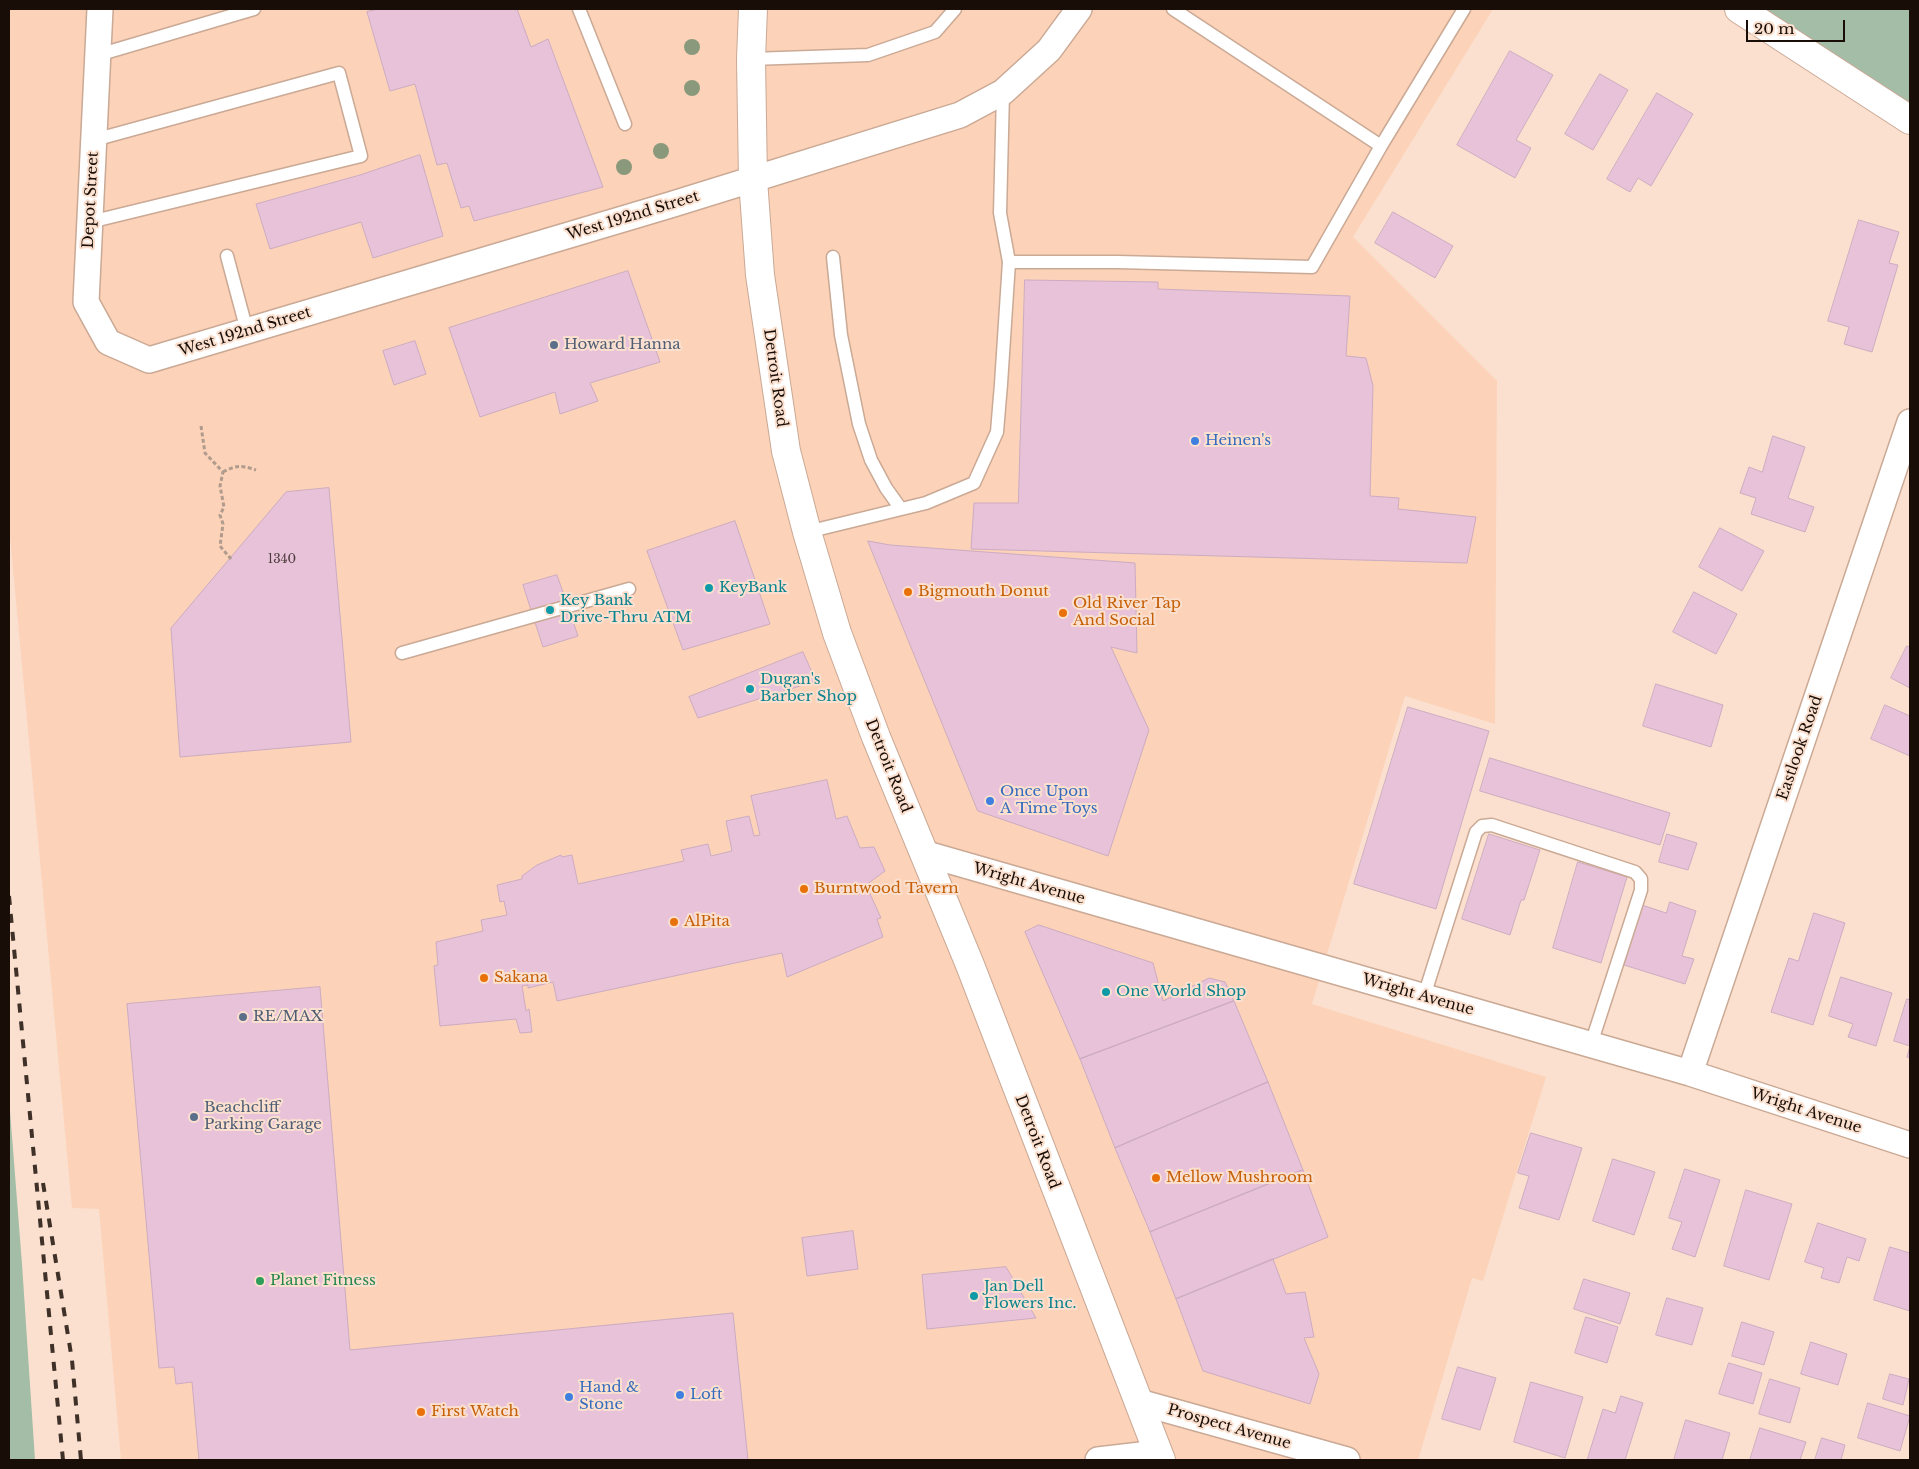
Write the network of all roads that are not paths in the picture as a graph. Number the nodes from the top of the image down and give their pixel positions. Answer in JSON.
{"nodes":[{"id":1,"x":100,"y":9,"type":"edge"},
{"id":2,"x":254,"y":9,"type":"edge"},
{"id":3,"x":579,"y":9,"type":"edge"},
{"id":4,"x":753,"y":9,"type":"edge"},
{"id":5,"x":955,"y":9,"type":"edge"},
{"id":6,"x":1079,"y":9,"type":"edge"},
{"id":7,"x":1174,"y":9,"type":"edge"},
{"id":8,"x":1464,"y":9,"type":"edge"},
{"id":9,"x":1739,"y":9,"type":"edge"},
{"id":10,"x":98,"y":55,"type":"junction"},
{"id":11,"x":751,"y":59,"type":"junction"},
{"id":12,"x":1003,"y":92,"type":"junction"},
{"id":13,"x":1910,"y":120,"type":"edge"},
{"id":14,"x":625,"y":124,"type":"dead end"},
{"id":15,"x":94,"y":140,"type":"junction"},
{"id":16,"x":1381,"y":146,"type":"junction"},
{"id":17,"x":753,"y":180,"type":"junction"},
{"id":18,"x":90,"y":222,"type":"junction"},
{"id":19,"x":227,"y":256,"type":"dead end"},
{"id":20,"x":833,"y":257,"type":"dead end"},
{"id":21,"x":1009,"y":262,"type":"junction"},
{"id":22,"x":247,"y":331,"type":"junction"},
{"id":23,"x":149,"y":360,"type":"joint"},
{"id":24,"x":1910,"y":422,"type":"edge"},
{"id":25,"x":901,"y":509,"type":"junction"},
{"id":26,"x":807,"y":532,"type":"junction"},
{"id":27,"x":629,"y":588,"type":"dead end"},
{"id":28,"x":402,"y":653,"type":"dead end"},
{"id":29,"x":923,"y":853,"type":"junction"},
{"id":30,"x":1424,"y":996,"type":"junction"},
{"id":31,"x":1591,"y":1044,"type":"junction"},
{"id":32,"x":1690,"y":1073,"type":"junction"},
{"id":33,"x":1910,"y":1145,"type":"edge"},
{"id":34,"x":1139,"y":1402,"type":"junction"},
{"id":35,"x":1160,"y":1456,"type":"edge"},
{"id":36,"x":1098,"y":1460,"type":"edge"},
{"id":37,"x":1347,"y":1460,"type":"edge"}],
"edges":[{"from":1,"to":10,"type":"street","name":"Depot Street"},
{"from":2,"to":10,"type":"lane"},
{"from":3,"to":14,"type":"lane"},
{"from":4,"to":11,"type":"main road","name":"Detroit Road"},
{"from":5,"to":11,"type":"lane"},
{"from":6,"to":12,"type":"street","name":"West 192nd Street"},
{"from":7,"to":16,"type":"lane"},
{"from":8,"to":16,"type":"lane"},
{"from":9,"to":13,"type":"main road"},
{"from":10,"to":15,"type":"street","name":"Depot Street"},
{"from":11,"to":17,"type":"main road","name":"Detroit Road"},
{"from":12,"to":17,"type":"street","name":"West 192nd Street"},
{"from":12,"to":21,"type":"lane"},
{"from":15,"to":18,"type":"street","name":"Depot Street"},
{"from":15,"to":18,"type":"lane"},
{"from":16,"to":21,"type":"lane"},
{"from":17,"to":22,"type":"street","name":"West 192nd Street"},
{"from":17,"to":26,"type":"main road","name":"Detroit Road"},
{"from":18,"to":23,"type":"street","name":"Depot Street"},
{"from":19,"to":22,"type":"lane"},
{"from":20,"to":25,"type":"lane"},
{"from":21,"to":25,"type":"lane"},
{"from":22,"to":23,"type":"street","name":"West 192nd Street"},
{"from":24,"to":32,"type":"street","name":"Eastlook Road"},
{"from":25,"to":26,"type":"lane"},
{"from":26,"to":29,"type":"main road","name":"Detroit Road"},
{"from":27,"to":28,"type":"lane"},
{"from":29,"to":30,"type":"street","name":"Wright Avenue"},
{"from":29,"to":34,"type":"main road","name":"Detroit Road"},
{"from":30,"to":31,"type":"street","name":"Wright Avenue"},
{"from":30,"to":31,"type":"lane"},
{"from":31,"to":32,"type":"street","name":"Wright Avenue"},
{"from":32,"to":33,"type":"street","name":"Wright Avenue"},
{"from":34,"to":35,"type":"main road","name":"Detroit Road"},
{"from":34,"to":37,"type":"street","name":"Prospect Avenue"},
{"from":35,"to":36,"type":"street"}]}
